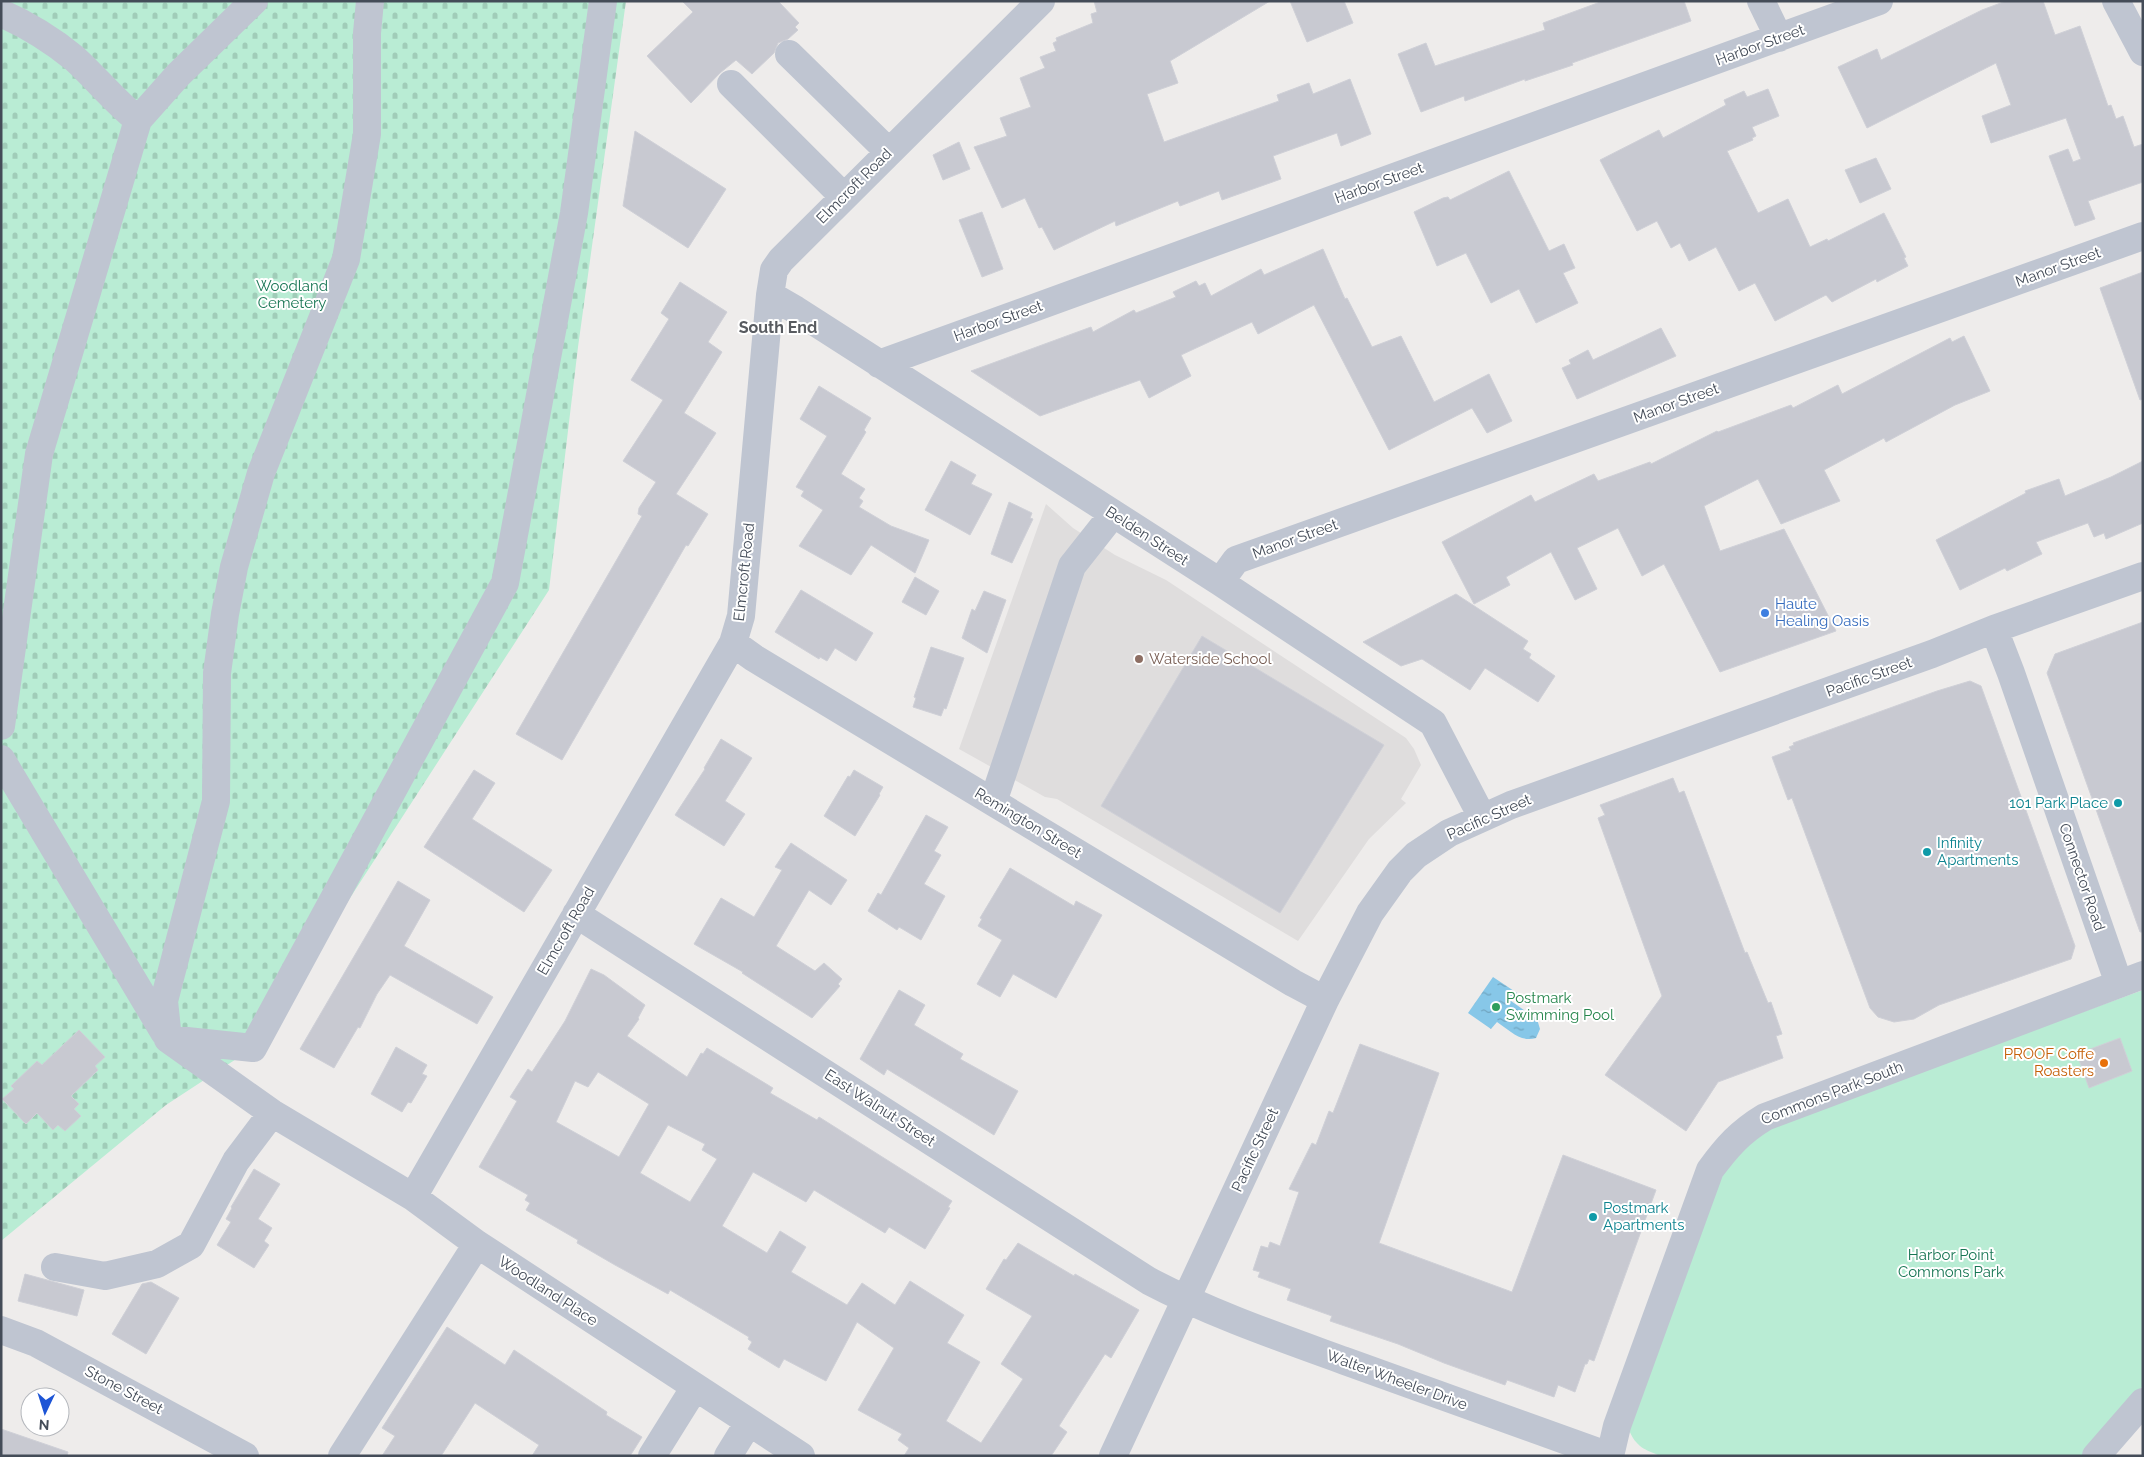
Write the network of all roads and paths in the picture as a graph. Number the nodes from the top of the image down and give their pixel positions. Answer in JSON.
{"nodes":[{"id":1,"x":254,"y":1,"type":"edge"},
{"id":2,"x":370,"y":1,"type":"edge"},
{"id":3,"x":603,"y":1,"type":"edge"},
{"id":4,"x":1041,"y":1,"type":"edge"},
{"id":5,"x":1761,"y":1,"type":"edge"},
{"id":6,"x":1880,"y":1,"type":"edge"},
{"id":7,"x":2116,"y":1,"type":"edge"},
{"id":8,"x":1,"y":13,"type":"edge"},
{"id":9,"x":1779,"y":38,"type":"junction"},
{"id":10,"x":2143,"y":52,"type":"edge"},
{"id":11,"x":789,"y":54,"type":"dead end"},
{"id":12,"x":731,"y":84,"type":"dead end"},
{"id":13,"x":138,"y":120,"type":"junction"},
{"id":14,"x":889,"y":152,"type":"junction"},
{"id":15,"x":844,"y":197,"type":"junction"},
{"id":16,"x":2143,"y":236,"type":"edge"},
{"id":17,"x":770,"y":295,"type":"junction"},
{"id":18,"x":879,"y":364,"type":"junction"},
{"id":19,"x":1113,"y":514,"type":"junction"},
{"id":20,"x":2143,"y":576,"type":"edge"},
{"id":21,"x":1220,"y":582,"type":"junction"},
{"id":22,"x":1994,"y":629,"type":"junction"},
{"id":23,"x":733,"y":643,"type":"junction"},
{"id":24,"x":1,"y":726,"type":"edge"},
{"id":25,"x":1,"y":758,"type":"edge"},
{"id":26,"x":993,"y":802,"type":"junction"},
{"id":27,"x":1482,"y":817,"type":"junction"},
{"id":28,"x":576,"y":914,"type":"junction"},
{"id":29,"x":2131,"y":979,"type":"edge"},
{"id":30,"x":1326,"y":1000,"type":"junction"},
{"id":31,"x":168,"y":1039,"type":"junction"},
{"id":32,"x":272,"y":1113,"type":"junction"},
{"id":33,"x":413,"y":1197,"type":"junction"},
{"id":34,"x":476,"y":1244,"type":"junction"},
{"id":35,"x":55,"y":1267,"type":"dead end"},
{"id":36,"x":1186,"y":1300,"type":"junction"},
{"id":37,"x":1,"y":1330,"type":"edge"},
{"id":38,"x":695,"y":1387,"type":"junction"},
{"id":39,"x":2143,"y":1402,"type":"edge"},
{"id":40,"x":749,"y":1422,"type":"junction"},
{"id":41,"x":245,"y":1456,"type":"edge"},
{"id":42,"x":342,"y":1456,"type":"edge"},
{"id":43,"x":652,"y":1456,"type":"edge"},
{"id":44,"x":728,"y":1456,"type":"edge"},
{"id":45,"x":801,"y":1456,"type":"edge"},
{"id":46,"x":1113,"y":1456,"type":"edge"},
{"id":47,"x":1610,"y":1456,"type":"edge"},
{"id":48,"x":2096,"y":1456,"type":"edge"}],
"edges":[{"from":1,"to":13,"type":"street"},
{"from":2,"to":31,"type":"street"},
{"from":3,"to":31,"type":"street"},
{"from":4,"to":14,"type":"street","name":"Elmcroft Road"},
{"from":5,"to":9,"type":"street"},
{"from":6,"to":9,"type":"street","name":"Harbor Street"},
{"from":7,"to":10,"type":"street"},
{"from":8,"to":13,"type":"street"},
{"from":9,"to":18,"type":"street","name":"Harbor Street"},
{"from":11,"to":14,"type":"street"},
{"from":12,"to":15,"type":"street"},
{"from":13,"to":24,"type":"street"},
{"from":14,"to":15,"type":"street","name":"Elmcroft Road"},
{"from":15,"to":17,"type":"street","name":"Elmcroft Road"},
{"from":16,"to":21,"type":"street","name":"Manor Street"},
{"from":17,"to":18,"type":"street","name":"Belden Street"},
{"from":17,"to":23,"type":"street","name":"Elmcroft Road"},
{"from":18,"to":19,"type":"street","name":"Belden Street"},
{"from":19,"to":21,"type":"street","name":"Belden Street"},
{"from":19,"to":26,"type":"street"},
{"from":20,"to":22,"type":"street","name":"Pacific Street"},
{"from":21,"to":27,"type":"street","name":"Belden Street"},
{"from":22,"to":27,"type":"street","name":"Pacific Street"},
{"from":22,"to":29,"type":"street","name":"Connector Road"},
{"from":23,"to":26,"type":"street","name":"Remington Street"},
{"from":23,"to":28,"type":"street","name":"Elmcroft Road"},
{"from":25,"to":31,"type":"street"},
{"from":26,"to":30,"type":"street","name":"Remington Street"},
{"from":27,"to":30,"type":"street","name":"Pacific Street"},
{"from":28,"to":33,"type":"street","name":"Elmcroft Road"},
{"from":28,"to":36,"type":"street","name":"East Walnut Street"},
{"from":29,"to":47,"type":"street","name":"Commons Park South"},
{"from":30,"to":36,"type":"street","name":"Pacific Street"},
{"from":31,"to":32,"type":"street","name":"Woodland Place"},
{"from":32,"to":33,"type":"street","name":"Woodland Place"},
{"from":32,"to":35,"type":"street"},
{"from":33,"to":34,"type":"street","name":"Woodland Place"},
{"from":34,"to":38,"type":"street","name":"Woodland Place"},
{"from":34,"to":42,"type":"street"},
{"from":36,"to":46,"type":"street","name":"Pacific Street"},
{"from":36,"to":47,"type":"street","name":"Walter Wheeler Drive"},
{"from":37,"to":41,"type":"street","name":"Stone Street"},
{"from":38,"to":40,"type":"street","name":"Woodland Place"},
{"from":38,"to":43,"type":"street"},
{"from":39,"to":48,"type":"street"},
{"from":40,"to":44,"type":"street"},
{"from":40,"to":45,"type":"street","name":"Woodland Place"}]}
